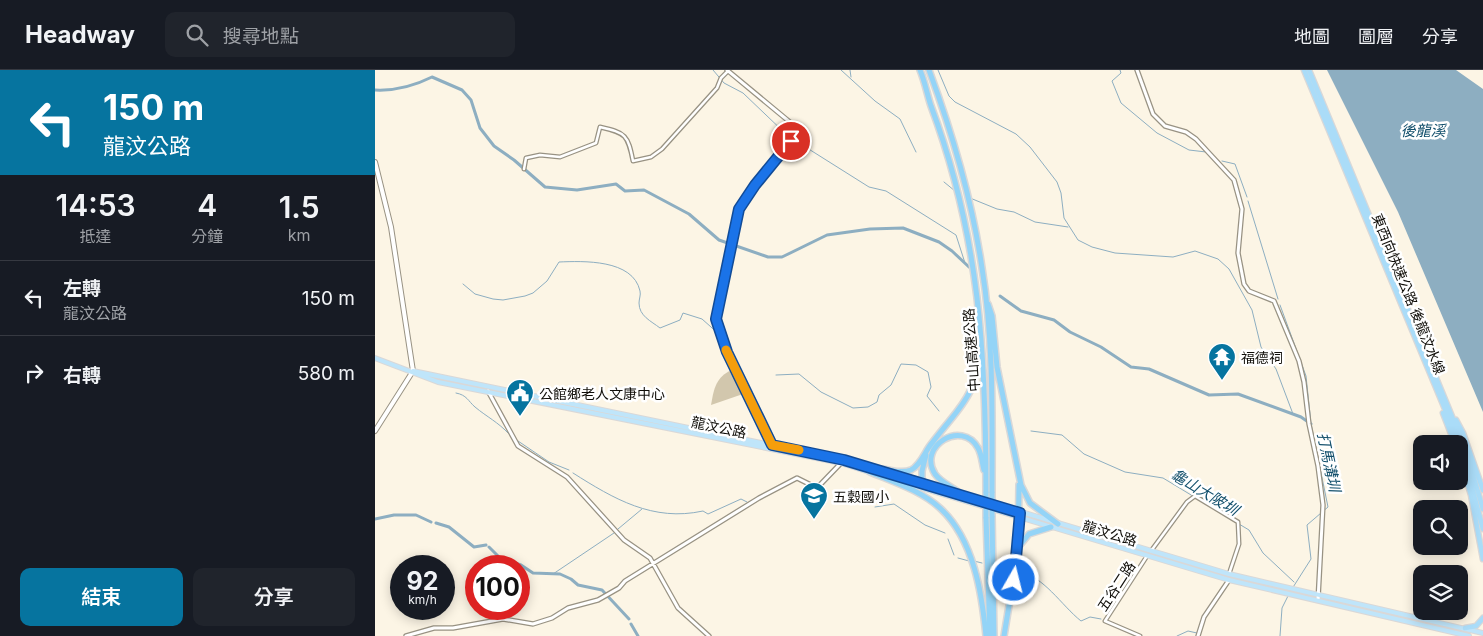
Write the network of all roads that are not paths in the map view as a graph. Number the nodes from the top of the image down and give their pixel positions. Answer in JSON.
{"nodes":[{"id":1,"x":727,"y":70,"type":"edge"},
{"id":2,"x":920,"y":70,"type":"edge"},
{"id":3,"x":929,"y":70,"type":"edge"},
{"id":4,"x":1137,"y":70,"type":"edge"},
{"id":5,"x":1304,"y":70,"type":"edge"},
{"id":6,"x":1309,"y":70,"type":"edge"},
{"id":7,"x":375,"y":162,"type":"edge"},
{"id":8,"x":524,"y":169,"type":"dead end"},
{"id":9,"x":985,"y":298,"type":"junction"},
{"id":10,"x":982,"y":327,"type":"junction"},
{"id":11,"x":375,"y":358,"type":"edge"},
{"id":12,"x":413,"y":371,"type":"junction"},
{"id":13,"x":488,"y":390,"type":"junction"},
{"id":14,"x":1439,"y":394,"type":"junction"},
{"id":15,"x":1450,"y":411,"type":"junction"},
{"id":16,"x":375,"y":431,"type":"edge"},
{"id":17,"x":1451,"y":435,"type":"edge"},
{"id":18,"x":930,"y":445,"type":"junction"},
{"id":19,"x":773,"y":447,"type":"junction"},
{"id":20,"x":842,"y":461,"type":"junction"},
{"id":21,"x":862,"y":467,"type":"junction"},
{"id":22,"x":877,"y":469,"type":"junction"},
{"id":23,"x":1019,"y":471,"type":"junction"},
{"id":24,"x":870,"y":472,"type":"junction"},
{"id":25,"x":986,"y":478,"type":"junction"},
{"id":26,"x":922,"y":485,"type":"junction"},
{"id":27,"x":1468,"y":485,"type":"edge"},
{"id":28,"x":1483,"y":490,"type":"edge"},
{"id":29,"x":989,"y":493,"type":"junction"},
{"id":30,"x":963,"y":495,"type":"junction"},
{"id":31,"x":1483,"y":509,"type":"edge"},
{"id":32,"x":1020,"y":515,"type":"junction"},
{"id":33,"x":989,"y":516,"type":"junction"},
{"id":34,"x":1058,"y":524,"type":"junction"},
{"id":35,"x":1051,"y":526,"type":"junction"},
{"id":36,"x":1483,"y":529,"type":"edge"},
{"id":37,"x":1018,"y":551,"type":"junction"},
{"id":38,"x":1149,"y":554,"type":"junction"},
{"id":39,"x":1483,"y":559,"type":"edge"},
{"id":40,"x":654,"y":564,"type":"junction"},
{"id":41,"x":1229,"y":577,"type":"junction"},
{"id":42,"x":1318,"y":595,"type":"junction"},
{"id":43,"x":1318,"y":600,"type":"junction"},
{"id":44,"x":1483,"y":618,"type":"edge"},
{"id":45,"x":1465,"y":628,"type":"junction"},
{"id":46,"x":1483,"y":633,"type":"edge"},
{"id":47,"x":406,"y":636,"type":"edge"},
{"id":48,"x":709,"y":636,"type":"edge"},
{"id":49,"x":986,"y":636,"type":"edge"},
{"id":50,"x":989,"y":636,"type":"edge"},
{"id":51,"x":994,"y":636,"type":"edge"},
{"id":52,"x":1004,"y":636,"type":"edge"},
{"id":53,"x":1140,"y":636,"type":"edge"},
{"id":54,"x":1198,"y":636,"type":"edge"},
{"id":55,"x":1469,"y":636,"type":"edge"}],
"edges":[{"from":1,"to":8,"type":"street"},
{"from":1,"to":19,"type":"street"},
{"from":2,"to":10,"type":"highway","name":"中山高速公路"},
{"from":3,"to":9,"type":"highway","name":"中山高速公路"},
{"from":4,"to":42,"type":"street"},
{"from":5,"to":14,"type":"highway","name":"東西向快速公路 後龍汶水線"},
{"from":6,"to":15,"type":"highway","name":"東西向快速公路 後龍汶水線"},
{"from":7,"to":12,"type":"main road"},
{"from":9,"to":23,"type":"highway"},
{"from":9,"to":29,"type":"highway","name":"中山高速公路"},
{"from":10,"to":18,"type":"highway"},
{"from":10,"to":25,"type":"highway","name":"中山高速公路"},
{"from":11,"to":12,"type":"main road","name":"龍汶公路"},
{"from":12,"to":13,"type":"main road","name":"龍汶公路"},
{"from":12,"to":16,"type":"main road"},
{"from":13,"to":19,"type":"main road","name":"龍汶公路"},
{"from":13,"to":40,"type":"street"},
{"from":14,"to":17,"type":"highway"},
{"from":14,"to":36,"type":"highway","name":"東西向快速公路 後龍汶水線"},
{"from":15,"to":28,"type":"highway"},
{"from":15,"to":31,"type":"highway","name":"東西向快速公路 後龍汶水線"},
{"from":18,"to":22,"type":"highway"},
{"from":18,"to":26,"type":"highway"},
{"from":19,"to":20,"type":"main road","name":"龍汶公路"},
{"from":20,"to":21,"type":"main road","name":"龍汶公路"},
{"from":20,"to":40,"type":"street"},
{"from":21,"to":22,"type":"main road","name":"龍汶公路"},
{"from":21,"to":24,"type":"main road","name":"龍汶公路"},
{"from":22,"to":26,"type":"main road","name":"龍汶公路"},
{"from":23,"to":32,"type":"highway"},
{"from":23,"to":34,"type":"highway"},
{"from":24,"to":26,"type":"main road","name":"龍汶公路"},
{"from":24,"to":49,"type":"highway"},
{"from":25,"to":29,"type":"highway","name":"中山高速公路"},
{"from":25,"to":30,"type":"highway"},
{"from":26,"to":30,"type":"main road","name":"龍汶公路"},
{"from":26,"to":32,"type":"main road","name":"龍汶公路"},
{"from":27,"to":39,"type":"highway"},
{"from":29,"to":33,"type":"highway","name":"中山高速公路","bridge":true},
{"from":30,"to":32,"type":"main road","name":"龍汶公路"},
{"from":32,"to":34,"type":"main road","name":"龍汶公路"},
{"from":32,"to":35,"type":"main road","name":"龍汶公路"},
{"from":32,"to":37,"type":"highway"},
{"from":33,"to":50,"type":"highway","name":"中山高速公路"},
{"from":33,"to":51,"type":"highway","name":"中山高速公路"},
{"from":34,"to":38,"type":"main road","name":"龍汶公路"},
{"from":35,"to":37,"type":"highway"},
{"from":35,"to":38,"type":"main road","name":"龍汶公路"},
{"from":37,"to":52,"type":"highway"},
{"from":38,"to":41,"type":"main road","name":"龍汶公路"},
{"from":38,"to":41,"type":"street"},
{"from":38,"to":53,"type":"street","name":"五谷二路"},
{"from":40,"to":47,"type":"street"},
{"from":40,"to":48,"type":"street"},
{"from":41,"to":42,"type":"main road","name":"龍汶公路"},
{"from":41,"to":43,"type":"main road","name":"龍汶公路"},
{"from":41,"to":54,"type":"street"},
{"from":42,"to":43,"type":"street"},
{"from":42,"to":45,"type":"main road"},
{"from":43,"to":55,"type":"main road"},
{"from":44,"to":45,"type":"highway"},
{"from":45,"to":46,"type":"main road"}]}
